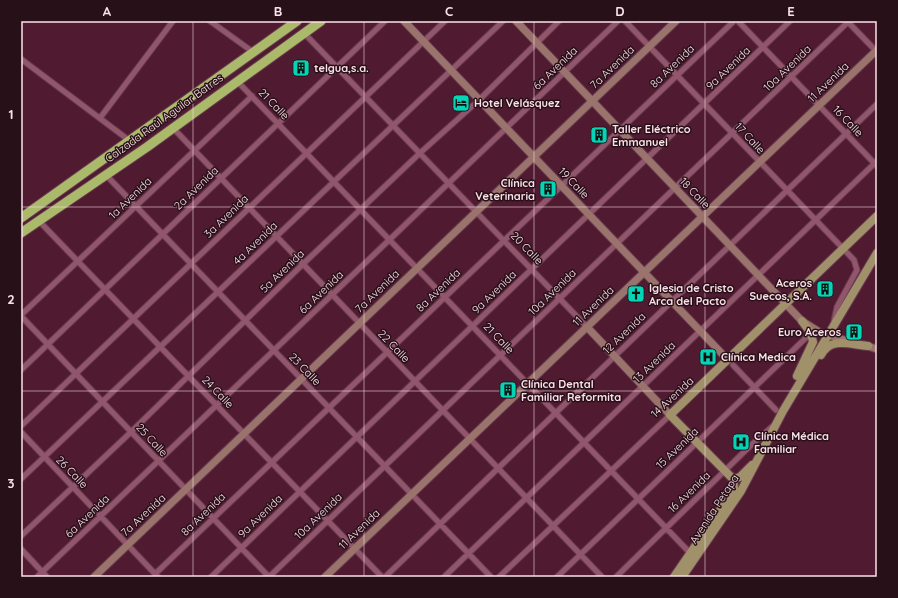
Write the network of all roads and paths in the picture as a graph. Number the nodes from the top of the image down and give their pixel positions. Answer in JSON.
{"nodes":[{"id":1,"x":173,"y":21,"type":"edge"},
{"id":2,"x":210,"y":21,"type":"edge"},
{"id":3,"x":297,"y":21,"type":"edge"},
{"id":4,"x":321,"y":21,"type":"edge"},
{"id":5,"x":385,"y":21,"type":"edge"},
{"id":6,"x":404,"y":21,"type":"edge"},
{"id":7,"x":445,"y":21,"type":"edge"},
{"id":8,"x":503,"y":21,"type":"edge"},
{"id":9,"x":516,"y":21,"type":"edge"},
{"id":10,"x":559,"y":21,"type":"edge"},
{"id":11,"x":618,"y":21,"type":"edge"},
{"id":12,"x":625,"y":21,"type":"edge"},
{"id":13,"x":676,"y":21,"type":"edge"},
{"id":14,"x":734,"y":21,"type":"edge"},
{"id":15,"x":738,"y":21,"type":"edge"},
{"id":16,"x":790,"y":21,"type":"edge"},
{"id":17,"x":848,"y":21,"type":"edge"},
{"id":18,"x":304,"y":33,"type":"junction"},
{"id":19,"x":424,"y":42,"type":"junction"},
{"id":20,"x":536,"y":43,"type":"junction"},
{"id":21,"x":649,"y":46,"type":"junction"},
{"id":22,"x":763,"y":47,"type":"junction"},
{"id":23,"x":877,"y":51,"type":"edge"},
{"id":24,"x":253,"y":52,"type":"junction"},
{"id":25,"x":21,"y":59,"type":"edge"},
{"id":26,"x":337,"y":67,"type":"junction"},
{"id":27,"x":451,"y":70,"type":"junction"},
{"id":28,"x":565,"y":72,"type":"junction"},
{"id":29,"x":677,"y":76,"type":"junction"},
{"id":30,"x":791,"y":77,"type":"junction"},
{"id":31,"x":237,"y":81,"type":"junction"},
{"id":32,"x":252,"y":96,"type":"junction"},
{"id":33,"x":366,"y":97,"type":"junction"},
{"id":34,"x":479,"y":100,"type":"junction"},
{"id":35,"x":592,"y":101,"type":"junction"},
{"id":36,"x":704,"y":104,"type":"junction"},
{"id":37,"x":877,"y":104,"type":"edge"},
{"id":38,"x":819,"y":106,"type":"junction"},
{"id":39,"x":100,"y":118,"type":"junction"},
{"id":40,"x":278,"y":123,"type":"junction"},
{"id":41,"x":393,"y":125,"type":"junction"},
{"id":42,"x":173,"y":128,"type":"junction"},
{"id":43,"x":506,"y":128,"type":"junction"},
{"id":44,"x":619,"y":130,"type":"junction"},
{"id":45,"x":733,"y":133,"type":"junction"},
{"id":46,"x":846,"y":134,"type":"junction"},
{"id":47,"x":130,"y":141,"type":"junction"},
{"id":48,"x":194,"y":151,"type":"junction"},
{"id":49,"x":307,"y":153,"type":"junction"},
{"id":50,"x":420,"y":153,"type":"junction"},
{"id":51,"x":534,"y":157,"type":"junction"},
{"id":52,"x":647,"y":159,"type":"junction"},
{"id":53,"x":759,"y":162,"type":"junction"},
{"id":54,"x":876,"y":164,"type":"edge"},
{"id":55,"x":106,"y":175,"type":"junction"},
{"id":56,"x":221,"y":178,"type":"junction"},
{"id":57,"x":334,"y":180,"type":"junction"},
{"id":58,"x":449,"y":183,"type":"junction"},
{"id":59,"x":562,"y":186,"type":"junction"},
{"id":60,"x":675,"y":188,"type":"junction"},
{"id":61,"x":786,"y":191,"type":"junction"},
{"id":62,"x":136,"y":206,"type":"junction"},
{"id":63,"x":249,"y":208,"type":"junction"},
{"id":64,"x":361,"y":209,"type":"junction"},
{"id":65,"x":476,"y":212,"type":"junction"},
{"id":66,"x":589,"y":215,"type":"junction"},
{"id":67,"x":702,"y":216,"type":"junction"},
{"id":68,"x":877,"y":216,"type":"edge"},
{"id":69,"x":21,"y":218,"type":"edge"},
{"id":70,"x":39,"y":221,"type":"junction"},
{"id":71,"x":815,"y":221,"type":"junction"},
{"id":72,"x":21,"y":233,"type":"edge"},
{"id":73,"x":163,"y":234,"type":"junction"},
{"id":74,"x":276,"y":237,"type":"junction"},
{"id":75,"x":390,"y":239,"type":"junction"},
{"id":76,"x":504,"y":241,"type":"junction"},
{"id":77,"x":616,"y":244,"type":"junction"},
{"id":78,"x":730,"y":245,"type":"junction"},
{"id":79,"x":843,"y":249,"type":"junction"},
{"id":80,"x":877,"y":252,"type":"edge"},
{"id":81,"x":78,"y":261,"type":"junction"},
{"id":82,"x":191,"y":264,"type":"junction"},
{"id":83,"x":303,"y":264,"type":"junction"},
{"id":84,"x":418,"y":268,"type":"junction"},
{"id":85,"x":532,"y":270,"type":"junction"},
{"id":86,"x":857,"y":270,"type":"joint"},
{"id":87,"x":644,"y":272,"type":"junction"},
{"id":88,"x":758,"y":275,"type":"junction"},
{"id":89,"x":105,"y":289,"type":"junction"},
{"id":90,"x":218,"y":292,"type":"junction"},
{"id":91,"x":332,"y":295,"type":"junction"},
{"id":92,"x":445,"y":297,"type":"junction"},
{"id":93,"x":560,"y":298,"type":"junction"},
{"id":94,"x":672,"y":301,"type":"junction"},
{"id":95,"x":786,"y":304,"type":"junction"},
{"id":96,"x":21,"y":316,"type":"edge"},
{"id":97,"x":133,"y":319,"type":"junction"},
{"id":98,"x":245,"y":320,"type":"junction"},
{"id":99,"x":802,"y":321,"type":"junction"},
{"id":100,"x":360,"y":324,"type":"junction"},
{"id":101,"x":473,"y":326,"type":"junction"},
{"id":102,"x":833,"y":326,"type":"junction"},
{"id":103,"x":587,"y":327,"type":"junction"},
{"id":104,"x":700,"y":331,"type":"junction"},
{"id":105,"x":811,"y":333,"type":"junction"},
{"id":106,"x":826,"y":336,"type":"junction"},
{"id":107,"x":48,"y":344,"type":"junction"},
{"id":108,"x":160,"y":346,"type":"junction"},
{"id":109,"x":868,"y":346,"type":"junction"},
{"id":110,"x":877,"y":349,"type":"edge"},
{"id":111,"x":274,"y":350,"type":"junction"},
{"id":112,"x":387,"y":352,"type":"junction"},
{"id":113,"x":501,"y":355,"type":"junction"},
{"id":114,"x":614,"y":356,"type":"junction"},
{"id":115,"x":730,"y":363,"type":"junction"},
{"id":116,"x":21,"y":370,"type":"edge"},
{"id":117,"x":76,"y":374,"type":"junction"},
{"id":118,"x":189,"y":376,"type":"junction"},
{"id":119,"x":302,"y":379,"type":"junction"},
{"id":120,"x":415,"y":381,"type":"junction"},
{"id":121,"x":528,"y":383,"type":"junction"},
{"id":122,"x":643,"y":386,"type":"junction"},
{"id":123,"x":754,"y":387,"type":"junction"},
{"id":124,"x":103,"y":402,"type":"junction"},
{"id":125,"x":217,"y":405,"type":"junction"},
{"id":126,"x":329,"y":408,"type":"junction"},
{"id":127,"x":442,"y":410,"type":"junction"},
{"id":128,"x":779,"y":411,"type":"junction"},
{"id":129,"x":556,"y":412,"type":"junction"},
{"id":130,"x":670,"y":415,"type":"junction"},
{"id":131,"x":777,"y":423,"type":"junction"},
{"id":132,"x":21,"y":426,"type":"edge"},
{"id":133,"x":21,"y":432,"type":"edge"},
{"id":134,"x":131,"y":432,"type":"junction"},
{"id":135,"x":244,"y":434,"type":"junction"},
{"id":136,"x":357,"y":437,"type":"junction"},
{"id":137,"x":470,"y":439,"type":"junction"},
{"id":138,"x":585,"y":442,"type":"junction"},
{"id":139,"x":697,"y":443,"type":"junction"},
{"id":140,"x":44,"y":456,"type":"junction"},
{"id":141,"x":158,"y":461,"type":"junction"},
{"id":142,"x":272,"y":462,"type":"junction"},
{"id":143,"x":755,"y":462,"type":"junction"},
{"id":144,"x":385,"y":466,"type":"junction"},
{"id":145,"x":498,"y":468,"type":"junction"},
{"id":146,"x":611,"y":469,"type":"junction"},
{"id":147,"x":724,"y":472,"type":"junction"},
{"id":148,"x":21,"y":479,"type":"edge"},
{"id":149,"x":733,"y":479,"type":"junction"},
{"id":150,"x":73,"y":487,"type":"junction"},
{"id":151,"x":186,"y":490,"type":"junction"},
{"id":152,"x":300,"y":491,"type":"junction"},
{"id":153,"x":412,"y":494,"type":"junction"},
{"id":154,"x":526,"y":498,"type":"junction"},
{"id":155,"x":639,"y":498,"type":"junction"},
{"id":156,"x":101,"y":516,"type":"junction"},
{"id":157,"x":213,"y":519,"type":"junction"},
{"id":158,"x":328,"y":520,"type":"junction"},
{"id":159,"x":440,"y":524,"type":"junction"},
{"id":160,"x":552,"y":525,"type":"junction"},
{"id":161,"x":667,"y":527,"type":"junction"},
{"id":162,"x":21,"y":536,"type":"edge"},
{"id":163,"x":128,"y":544,"type":"junction"},
{"id":164,"x":242,"y":548,"type":"junction"},
{"id":165,"x":21,"y":549,"type":"edge"},
{"id":166,"x":355,"y":549,"type":"junction"},
{"id":167,"x":468,"y":554,"type":"junction"},
{"id":168,"x":580,"y":555,"type":"junction"},
{"id":169,"x":693,"y":556,"type":"junction"},
{"id":170,"x":42,"y":572,"type":"junction"},
{"id":171,"x":157,"y":576,"type":"edge"},
{"id":172,"x":37,"y":577,"type":"edge"},
{"id":173,"x":47,"y":577,"type":"edge"},
{"id":174,"x":94,"y":577,"type":"edge"},
{"id":175,"x":211,"y":577,"type":"edge"},
{"id":176,"x":269,"y":577,"type":"edge"},
{"id":177,"x":325,"y":577,"type":"edge"},
{"id":178,"x":384,"y":577,"type":"edge"},
{"id":179,"x":444,"y":577,"type":"edge"},
{"id":180,"x":490,"y":577,"type":"edge"},
{"id":181,"x":499,"y":577,"type":"edge"},
{"id":182,"x":557,"y":577,"type":"edge"},
{"id":183,"x":602,"y":577,"type":"edge"},
{"id":184,"x":616,"y":577,"type":"edge"},
{"id":185,"x":674,"y":577,"type":"edge"},
{"id":186,"x":682,"y":577,"type":"edge"}],
"edges":[{"from":1,"to":39,"type":"street"},
{"from":2,"to":24,"type":"street"},
{"from":3,"to":24,"type":"highway","name":"Calzada Raúl Aguilar Batres"},
{"from":4,"to":18,"type":"highway","name":"Calzada Raúl Aguilar Batres"},
{"from":5,"to":26,"type":"street","name":"2a Avenida"},
{"from":6,"to":19,"type":"street","name":"19 Calle"},
{"from":7,"to":19,"type":"street","name":"3a Avenida"},
{"from":8,"to":27,"type":"street","name":"4a Avenida"},
{"from":9,"to":20,"type":"street","name":"18 Calle"},
{"from":10,"to":20,"type":"street","name":"5a Avenida"},
{"from":11,"to":28,"type":"street","name":"6a Avenida"},
{"from":12,"to":21,"type":"street","name":"17 Calle"},
{"from":13,"to":21,"type":"street","name":"7a Avenida"},
{"from":14,"to":29,"type":"street","name":"8a Avenida"},
{"from":15,"to":22,"type":"street","name":"16 Calle"},
{"from":16,"to":22,"type":"street","name":"9a Avenida"},
{"from":17,"to":23,"type":"street"},
{"from":17,"to":30,"type":"street","name":"10a Avenida"},
{"from":18,"to":26,"type":"street","name":"20 Calle"},
{"from":18,"to":31,"type":"highway","name":"Calzada Raúl Aguilar Batres"},
{"from":19,"to":27,"type":"street","name":"19 Calle"},
{"from":19,"to":33,"type":"street","name":"3a Avenida"},
{"from":20,"to":28,"type":"street","name":"18 Calle"},
{"from":20,"to":34,"type":"street","name":"5a Avenida"},
{"from":21,"to":29,"type":"street","name":"17 Calle"},
{"from":21,"to":35,"type":"street","name":"7a Avenida"},
{"from":22,"to":30,"type":"street","name":"16 Calle"},
{"from":22,"to":36,"type":"street","name":"9a Avenida"},
{"from":23,"to":38,"type":"street","name":"11 Avenida"},
{"from":24,"to":47,"type":"highway","name":"Calzada Raúl Aguilar Batres"},
{"from":25,"to":39,"type":"street"},
{"from":26,"to":33,"type":"street","name":"20 Calle"},
{"from":26,"to":40,"type":"street","name":"2a Avenida"},
{"from":27,"to":34,"type":"street","name":"19 Calle"},
{"from":27,"to":41,"type":"street","name":"4a Avenida"},
{"from":28,"to":35,"type":"street","name":"18 Calle"},
{"from":28,"to":43,"type":"street","name":"6a Avenida"},
{"from":29,"to":36,"type":"street","name":"17 Calle"},
{"from":29,"to":44,"type":"street","name":"8a Avenida"},
{"from":30,"to":38,"type":"street","name":"16 Calle"},
{"from":30,"to":45,"type":"street","name":"10a Avenida"},
{"from":31,"to":32,"type":"street","name":"21 Calle"},
{"from":31,"to":42,"type":"highway","name":"Calzada Raúl Aguilar Batres"},
{"from":32,"to":40,"type":"street","name":"21 Calle"},
{"from":32,"to":48,"type":"street","name":"1a Avenida"},
{"from":33,"to":41,"type":"street","name":"20 Calle"},
{"from":33,"to":49,"type":"street","name":"3a Avenida"},
{"from":34,"to":43,"type":"street","name":"19 Calle"},
{"from":34,"to":50,"type":"street","name":"5a Avenida"},
{"from":35,"to":44,"type":"street","name":"18 Calle"},
{"from":35,"to":51,"type":"street","name":"7a Avenida"},
{"from":36,"to":45,"type":"street","name":"17 Calle"},
{"from":36,"to":52,"type":"street","name":"9a Avenida"},
{"from":37,"to":46,"type":"street","name":"12 Avenida"},
{"from":38,"to":46,"type":"street","name":"16 Calle"},
{"from":38,"to":53,"type":"street","name":"11 Avenida"},
{"from":39,"to":47,"type":"street"},
{"from":40,"to":49,"type":"street","name":"21 Calle"},
{"from":40,"to":56,"type":"street","name":"2a Avenida"},
{"from":41,"to":50,"type":"street","name":"20 Calle"},
{"from":41,"to":57,"type":"street","name":"4a Avenida"},
{"from":42,"to":48,"type":"street","name":"22 Calle"},
{"from":42,"to":55,"type":"highway","name":"Calzada Raúl Aguilar Batres"},
{"from":43,"to":51,"type":"street","name":"19 Calle"},
{"from":43,"to":58,"type":"street","name":"6a Avenida"},
{"from":44,"to":52,"type":"street","name":"18 Calle"},
{"from":44,"to":59,"type":"street","name":"8a Avenida"},
{"from":45,"to":53,"type":"street","name":"17 Calle"},
{"from":45,"to":60,"type":"street","name":"10a Avenida"},
{"from":46,"to":54,"type":"street","name":"16 Calle"},
{"from":46,"to":61,"type":"street","name":"12 Avenida"},
{"from":47,"to":69,"type":"highway","name":"Calzada Raúl Aguilar Batres"},
{"from":48,"to":56,"type":"street","name":"22 Calle"},
{"from":48,"to":62,"type":"street","name":"1a Avenida"},
{"from":49,"to":57,"type":"street","name":"21 Calle"},
{"from":49,"to":63,"type":"street","name":"3a Avenida"},
{"from":50,"to":58,"type":"street","name":"20 Calle"},
{"from":50,"to":64,"type":"street","name":"5a Avenida"},
{"from":51,"to":59,"type":"street","name":"19 Calle"},
{"from":51,"to":65,"type":"street","name":"7a Avenida"},
{"from":52,"to":60,"type":"street","name":"18 Calle"},
{"from":52,"to":66,"type":"street","name":"9a Avenida"},
{"from":53,"to":61,"type":"street","name":"17 Calle"},
{"from":53,"to":67,"type":"street","name":"11 Avenida"},
{"from":54,"to":71,"type":"street","name":"13 Avenida"},
{"from":55,"to":62,"type":"street","name":"23 Calle"},
{"from":55,"to":70,"type":"highway","name":"Calzada Raúl Aguilar Batres"},
{"from":56,"to":63,"type":"street","name":"22 Calle"},
{"from":56,"to":73,"type":"street","name":"2a Avenida"},
{"from":57,"to":64,"type":"street","name":"21 Calle"},
{"from":57,"to":74,"type":"street","name":"4a Avenida"},
{"from":58,"to":65,"type":"street","name":"20 Calle"},
{"from":58,"to":75,"type":"street","name":"6a Avenida"},
{"from":59,"to":66,"type":"street","name":"19 Calle"},
{"from":59,"to":76,"type":"street","name":"8a Avenida"},
{"from":60,"to":67,"type":"street","name":"18 Calle"},
{"from":60,"to":77,"type":"street","name":"10a Avenida"},
{"from":61,"to":71,"type":"street","name":"17 Calle"},
{"from":61,"to":78,"type":"street","name":"12 Avenida"},
{"from":62,"to":73,"type":"street","name":"23 Calle"},
{"from":62,"to":81,"type":"street","name":"1a Avenida"},
{"from":63,"to":74,"type":"street","name":"22 Calle"},
{"from":63,"to":82,"type":"street","name":"3a Avenida"},
{"from":64,"to":75,"type":"street","name":"21 Calle"},
{"from":64,"to":83,"type":"street","name":"5a Avenida"},
{"from":65,"to":76,"type":"street","name":"20 Calle"},
{"from":65,"to":84,"type":"street","name":"7a Avenida"},
{"from":66,"to":77,"type":"street","name":"19 Calle"},
{"from":66,"to":85,"type":"street","name":"9a Avenida"},
{"from":67,"to":78,"type":"street","name":"18 Calle"},
{"from":67,"to":87,"type":"street","name":"11 Avenida"},
{"from":68,"to":79,"type":"main road","name":"14 Avenida"},
{"from":70,"to":72,"type":"highway","name":"Calzada Raúl Aguilar Batres"},
{"from":70,"to":81,"type":"street","name":"24 Calle"},
{"from":71,"to":79,"type":"street","name":"17 Calle"},
{"from":71,"to":88,"type":"street","name":"13 Avenida"},
{"from":73,"to":82,"type":"street","name":"23 Calle"},
{"from":73,"to":89,"type":"street","name":"2a Avenida"},
{"from":74,"to":83,"type":"street","name":"22 Calle"},
{"from":74,"to":90,"type":"street","name":"4a Avenida"},
{"from":75,"to":84,"type":"street","name":"21 Calle"},
{"from":75,"to":91,"type":"street","name":"6a Avenida"},
{"from":76,"to":85,"type":"street","name":"20 Calle"},
{"from":76,"to":92,"type":"street","name":"8a Avenida"},
{"from":77,"to":87,"type":"street","name":"19 Calle"},
{"from":77,"to":93,"type":"street","name":"10a Avenida"},
{"from":78,"to":88,"type":"street","name":"18 Calle"},
{"from":78,"to":94,"type":"street","name":"12 Avenida"},
{"from":79,"to":86,"type":"street","name":"17 Calle"},
{"from":79,"to":95,"type":"main road","name":"14 Avenida"},
{"from":80,"to":102,"type":"main road","name":"Avenida Petapa"},
{"from":81,"to":89,"type":"street","name":"24 Calle"},
{"from":81,"to":96,"type":"street","name":"1a Avenida"},
{"from":82,"to":90,"type":"street","name":"23 Calle"},
{"from":82,"to":97,"type":"street","name":"3a Avenida"},
{"from":83,"to":91,"type":"street","name":"22 Calle"},
{"from":83,"to":98,"type":"street","name":"5a Avenida"},
{"from":84,"to":92,"type":"street","name":"21 Calle"},
{"from":84,"to":100,"type":"street","name":"7a Avenida"},
{"from":85,"to":93,"type":"street","name":"20 Calle"},
{"from":85,"to":101,"type":"street","name":"9a Avenida"},
{"from":86,"to":102,"type":"street","name":"Avenida Petapa"},
{"from":87,"to":94,"type":"street","name":"19 Calle"},
{"from":87,"to":103,"type":"street","name":"11 Avenida"},
{"from":88,"to":95,"type":"street","name":"18 Calle"},
{"from":88,"to":104,"type":"street","name":"13 Avenida"},
{"from":89,"to":97,"type":"street","name":"24 Calle"},
{"from":89,"to":107,"type":"street","name":"2a Avenida"},
{"from":90,"to":98,"type":"street","name":"23 Calle"},
{"from":90,"to":108,"type":"street","name":"4a Avenida"},
{"from":91,"to":100,"type":"street","name":"22 Calle"},
{"from":91,"to":111,"type":"street","name":"6a Avenida"},
{"from":92,"to":101,"type":"street","name":"21 Calle"},
{"from":92,"to":112,"type":"street","name":"8a Avenida"},
{"from":93,"to":103,"type":"street","name":"20 Calle"},
{"from":93,"to":113,"type":"street","name":"10a Avenida"},
{"from":94,"to":104,"type":"street","name":"19 Calle"},
{"from":94,"to":114,"type":"street","name":"12 Avenida"},
{"from":95,"to":99,"type":"street","name":"18 Calle"},
{"from":95,"to":115,"type":"main road","name":"14 Avenida"},
{"from":96,"to":107,"type":"street","name":"25 Calle"},
{"from":97,"to":108,"type":"street","name":"24 Calle"},
{"from":97,"to":117,"type":"street","name":"3a Avenida"},
{"from":98,"to":111,"type":"street","name":"23 Calle"},
{"from":98,"to":118,"type":"street","name":"5a Avenida"},
{"from":99,"to":105,"type":"main road"},
{"from":99,"to":106,"type":"street","name":"18 Calle"},
{"from":100,"to":112,"type":"street","name":"22 Calle"},
{"from":100,"to":119,"type":"street","name":"7a Avenida"},
{"from":101,"to":113,"type":"street","name":"21 Calle"},
{"from":101,"to":120,"type":"street","name":"9a Avenida"},
{"from":102,"to":106,"type":"main road","name":"Avenida Petapa"},
{"from":103,"to":114,"type":"street","name":"20 Calle"},
{"from":103,"to":121,"type":"street","name":"11 Avenida"},
{"from":104,"to":115,"type":"street","name":"19 Calle"},
{"from":104,"to":122,"type":"street","name":"13 Avenida"},
{"from":105,"to":123,"type":"street","name":"15 Avenida"},
{"from":105,"to":128,"type":"main road"},
{"from":106,"to":109,"type":"street","name":"18 Calle"},
{"from":106,"to":128,"type":"main road","name":"Avenida Petapa"},
{"from":107,"to":116,"type":"street","name":"2a Avenida"},
{"from":107,"to":117,"type":"street","name":"25 Calle"},
{"from":108,"to":118,"type":"street","name":"24 Calle"},
{"from":108,"to":124,"type":"street","name":"4a Avenida"},
{"from":109,"to":110,"type":"street","name":"18 Calle"},
{"from":109,"to":128,"type":"main road"},
{"from":111,"to":119,"type":"street","name":"23 Calle"},
{"from":111,"to":125,"type":"street","name":"6a Avenida"},
{"from":112,"to":120,"type":"street","name":"22 Calle"},
{"from":112,"to":126,"type":"street","name":"8a Avenida"},
{"from":113,"to":121,"type":"street","name":"21 Calle"},
{"from":113,"to":127,"type":"street","name":"10a Avenida"},
{"from":114,"to":122,"type":"street","name":"20 Calle"},
{"from":114,"to":129,"type":"street","name":"12 Avenida"},
{"from":115,"to":123,"type":"street","name":"19 Calle"},
{"from":115,"to":130,"type":"main road","name":"14 Avenida"},
{"from":117,"to":124,"type":"street","name":"25 Calle"},
{"from":117,"to":132,"type":"street","name":"3a Avenida"},
{"from":118,"to":125,"type":"street","name":"24 Calle"},
{"from":118,"to":134,"type":"street","name":"5a Avenida"},
{"from":119,"to":126,"type":"street","name":"23 Calle"},
{"from":119,"to":135,"type":"street","name":"7a Avenida"},
{"from":120,"to":127,"type":"street","name":"22 Calle"},
{"from":120,"to":136,"type":"street","name":"9a Avenida"},
{"from":121,"to":129,"type":"street","name":"21 Calle"},
{"from":121,"to":137,"type":"street","name":"11 Avenida"},
{"from":122,"to":130,"type":"street","name":"20 Calle"},
{"from":122,"to":138,"type":"street","name":"13 Avenida"},
{"from":123,"to":128,"type":"street","name":"19 Calle"},
{"from":123,"to":139,"type":"street","name":"15 Avenida"},
{"from":124,"to":134,"type":"street","name":"25 Calle"},
{"from":124,"to":140,"type":"street","name":"4a Avenida"},
{"from":125,"to":135,"type":"street","name":"24 Calle"},
{"from":125,"to":141,"type":"street","name":"6a Avenida"},
{"from":126,"to":136,"type":"street","name":"23 Calle"},
{"from":126,"to":142,"type":"street","name":"8a Avenida"},
{"from":127,"to":137,"type":"street","name":"22 Calle"},
{"from":127,"to":144,"type":"street","name":"10a Avenida"},
{"from":128,"to":131,"type":"main road","name":"Avenida Petapa"},
{"from":129,"to":138,"type":"street","name":"21 Calle"},
{"from":129,"to":145,"type":"street","name":"12 Avenida"},
{"from":130,"to":139,"type":"main road","name":"20 Calle"},
{"from":130,"to":146,"type":"street","name":"14 Avenida"},
{"from":131,"to":143,"type":"main road","name":"Avenida Petapa"},
{"from":131,"to":147,"type":"street","name":"16 Avenida"},
{"from":133,"to":140,"type":"street","name":"26 Calle"},
{"from":134,"to":141,"type":"street","name":"25 Calle"},
{"from":134,"to":150,"type":"street","name":"5a Avenida"},
{"from":135,"to":142,"type":"street","name":"24 Calle"},
{"from":135,"to":151,"type":"street","name":"7a Avenida"},
{"from":136,"to":144,"type":"street","name":"23 Calle"},
{"from":136,"to":152,"type":"street","name":"9a Avenida"},
{"from":137,"to":145,"type":"street","name":"22 Calle"},
{"from":137,"to":153,"type":"street","name":"11 Avenida"},
{"from":138,"to":146,"type":"street","name":"21 Calle"},
{"from":138,"to":154,"type":"street","name":"13 Avenida"},
{"from":139,"to":147,"type":"main road","name":"20 Calle"},
{"from":139,"to":155,"type":"street","name":"15 Avenida"},
{"from":140,"to":148,"type":"street","name":"4a Avenida"},
{"from":140,"to":150,"type":"street","name":"26 Calle"},
{"from":141,"to":151,"type":"street","name":"25 Calle"},
{"from":141,"to":156,"type":"street","name":"6a Avenida"},
{"from":142,"to":152,"type":"street","name":"24 Calle"},
{"from":142,"to":157,"type":"street","name":"8a Avenida"},
{"from":143,"to":149,"type":"main road"},
{"from":143,"to":169,"type":"main road","name":"Avenida Petapa"},
{"from":144,"to":153,"type":"street","name":"23 Calle"},
{"from":144,"to":158,"type":"street","name":"10a Avenida"},
{"from":145,"to":154,"type":"street","name":"22 Calle"},
{"from":145,"to":159,"type":"street","name":"12 Avenida"},
{"from":146,"to":155,"type":"street","name":"21 Calle"},
{"from":146,"to":160,"type":"street","name":"14 Avenida"},
{"from":147,"to":149,"type":"main road","name":"20 Calle"},
{"from":147,"to":161,"type":"street","name":"16 Avenida"},
{"from":149,"to":169,"type":"main road","name":"Avenida Petapa"},
{"from":150,"to":156,"type":"street","name":"26 Calle"},
{"from":150,"to":162,"type":"street","name":"5a Avenida"},
{"from":151,"to":157,"type":"street","name":"25 Calle"},
{"from":151,"to":163,"type":"street","name":"7a Avenida"},
{"from":152,"to":158,"type":"street","name":"24 Calle"},
{"from":152,"to":164,"type":"street","name":"9a Avenida"},
{"from":153,"to":159,"type":"street","name":"23 Calle"},
{"from":153,"to":166,"type":"street","name":"11 Avenida"},
{"from":154,"to":160,"type":"street","name":"22 Calle"},
{"from":154,"to":167,"type":"street","name":"13 Avenida"},
{"from":155,"to":161,"type":"street","name":"21 Calle"},
{"from":155,"to":168,"type":"street","name":"15 Avenida"},
{"from":156,"to":163,"type":"street","name":"26 Calle"},
{"from":156,"to":170,"type":"street","name":"6a Avenida"},
{"from":157,"to":164,"type":"street","name":"25 Calle"},
{"from":157,"to":171,"type":"street","name":"8a Avenida"},
{"from":158,"to":166,"type":"street","name":"24 Calle"},
{"from":158,"to":176,"type":"street","name":"10a Avenida"},
{"from":159,"to":167,"type":"street","name":"23 Calle"},
{"from":159,"to":178,"type":"street","name":"12 Avenida"},
{"from":160,"to":168,"type":"street","name":"22 Calle"},
{"from":160,"to":181,"type":"street","name":"14 Avenida"},
{"from":161,"to":169,"type":"street","name":"21 Calle"},
{"from":161,"to":184,"type":"street","name":"16 Avenida"},
{"from":163,"to":171,"type":"street","name":"26 Calle"},
{"from":163,"to":174,"type":"street","name":"7a Avenida"},
{"from":164,"to":175,"type":"street","name":"9a Avenida"},
{"from":164,"to":176,"type":"street","name":"25 Calle"},
{"from":165,"to":170,"type":"street"},
{"from":166,"to":177,"type":"street","name":"11 Avenida"},
{"from":166,"to":178,"type":"street","name":"24 Calle"},
{"from":167,"to":179,"type":"street","name":"13 Avenida"},
{"from":167,"to":180,"type":"street","name":"23 Calle"},
{"from":168,"to":182,"type":"street","name":"15 Avenida"},
{"from":168,"to":183,"type":"street","name":"22 Calle"},
{"from":169,"to":185,"type":"main road","name":"Avenida Petapa"},
{"from":169,"to":186,"type":"main road","name":"Avenida Petapa"},
{"from":170,"to":172,"type":"street","name":"6a Avenida"},
{"from":170,"to":173,"type":"street"}]}
